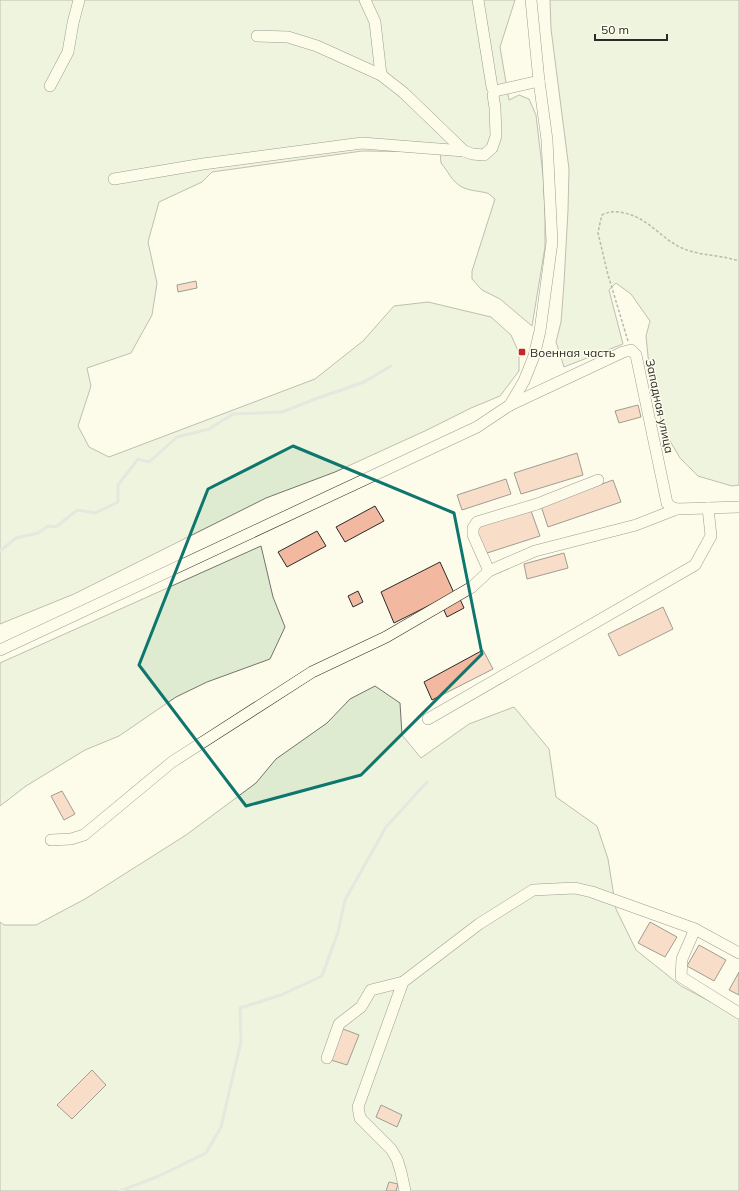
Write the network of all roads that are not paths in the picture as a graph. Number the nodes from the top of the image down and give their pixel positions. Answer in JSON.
{"nodes":[{"id":1,"x":80,"y":0,"type":"edge"},
{"id":2,"x":365,"y":0,"type":"edge"},
{"id":3,"x":478,"y":0,"type":"edge"},
{"id":4,"x":532,"y":0,"type":"edge"},
{"id":5,"x":257,"y":36,"type":"dead end"},
{"id":6,"x":381,"y":75,"type":"junction"},
{"id":7,"x":540,"y":81,"type":"junction"},
{"id":8,"x":50,"y":86,"type":"dead end"},
{"id":9,"x":495,"y":91,"type":"junction"},
{"id":10,"x":464,"y":151,"type":"junction"},
{"id":11,"x":114,"y":179,"type":"dead end"},
{"id":12,"x":510,"y":405,"type":"junction"},
{"id":13,"x":598,"y":480,"type":"dead end"},
{"id":14,"x":739,"y":507,"type":"edge"},
{"id":15,"x":708,"y":508,"type":"junction"},
{"id":16,"x":677,"y":509,"type":"junction"},
{"id":17,"x":489,"y":571,"type":"junction"},
{"id":18,"x":0,"y":650,"type":"edge"},
{"id":19,"x":428,"y":719,"type":"dead end"},
{"id":20,"x":52,"y":840,"type":"dead end"},
{"id":21,"x":695,"y":929,"type":"junction"},
{"id":22,"x":739,"y":953,"type":"edge"},
{"id":23,"x":403,"y":982,"type":"junction"},
{"id":24,"x":739,"y":1013,"type":"edge"},
{"id":25,"x":326,"y":1058,"type":"dead end"},
{"id":26,"x":405,"y":1191,"type":"edge"}],
"edges":[{"from":1,"to":8,"type":"street"},
{"from":2,"to":6,"type":"street"},
{"from":3,"to":9,"type":"street"},
{"from":4,"to":7,"type":"street"},
{"from":5,"to":6,"type":"street"},
{"from":6,"to":10,"type":"street"},
{"from":7,"to":9,"type":"street"},
{"from":7,"to":12,"type":"street"},
{"from":9,"to":10,"type":"street"},
{"from":10,"to":11,"type":"street"},
{"from":12,"to":16,"type":"street","name":"Западная улица"},
{"from":12,"to":18,"type":"street","name":"Западная улица"},
{"from":13,"to":17,"type":"street"},
{"from":14,"to":15,"type":"street"},
{"from":15,"to":16,"type":"street"},
{"from":15,"to":19,"type":"street"},
{"from":16,"to":17,"type":"street"},
{"from":17,"to":20,"type":"street"},
{"from":21,"to":22,"type":"street"},
{"from":21,"to":23,"type":"street"},
{"from":21,"to":24,"type":"street"},
{"from":23,"to":25,"type":"street"},
{"from":23,"to":26,"type":"street"}]}
